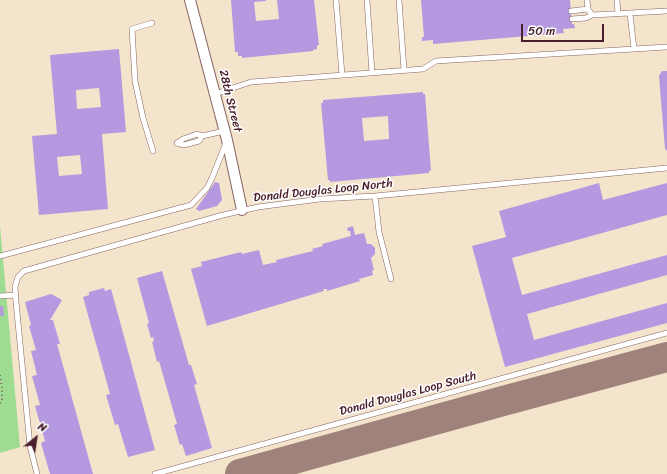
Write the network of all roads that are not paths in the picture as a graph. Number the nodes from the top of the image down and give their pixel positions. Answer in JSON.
{"nodes":[{"id":1,"x":190,"y":0,"type":"edge"},
{"id":2,"x":336,"y":0,"type":"edge"},
{"id":3,"x":367,"y":0,"type":"edge"},
{"id":4,"x":399,"y":0,"type":"edge"},
{"id":5,"x":588,"y":0,"type":"edge"},
{"id":6,"x":617,"y":0,"type":"edge"},
{"id":7,"x":588,"y":9,"type":"junction"},
{"id":8,"x":571,"y":10,"type":"dead end"},
{"id":9,"x":667,"y":11,"type":"edge"},
{"id":10,"x":618,"y":14,"type":"junction"},
{"id":11,"x":630,"y":14,"type":"junction"},
{"id":12,"x":592,"y":15,"type":"junction"},
{"id":13,"x":572,"y":19,"type":"dead end"},
{"id":14,"x":152,"y":23,"type":"dead end"},
{"id":15,"x":667,"y":47,"type":"edge"},
{"id":16,"x":634,"y":49,"type":"junction"},
{"id":17,"x":404,"y":70,"type":"junction"},
{"id":18,"x":372,"y":73,"type":"junction"},
{"id":19,"x":342,"y":76,"type":"junction"},
{"id":20,"x":214,"y":94,"type":"junction"},
{"id":21,"x":202,"y":136,"type":"dead end"},
{"id":22,"x":225,"y":136,"type":"junction"},
{"id":23,"x":152,"y":151,"type":"dead end"},
{"id":24,"x":667,"y":168,"type":"edge"},
{"id":25,"x":375,"y":196,"type":"junction"},
{"id":26,"x":242,"y":210,"type":"junction"},
{"id":27,"x":0,"y":256,"type":"edge"},
{"id":28,"x":391,"y":279,"type":"dead end"},
{"id":29,"x":15,"y":294,"type":"junction"},
{"id":30,"x":0,"y":296,"type":"edge"},
{"id":31,"x":667,"y":333,"type":"edge"},
{"id":32,"x":37,"y":474,"type":"edge"},
{"id":33,"x":155,"y":474,"type":"edge"}],
"edges":[{"from":1,"to":20,"type":"street","name":"28th Street"},
{"from":2,"to":19,"type":"lane"},
{"from":3,"to":18,"type":"lane"},
{"from":4,"to":17,"type":"lane"},
{"from":5,"to":7,"type":"lane"},
{"from":6,"to":10,"type":"lane"},
{"from":7,"to":8,"type":"lane"},
{"from":7,"to":12,"type":"lane"},
{"from":9,"to":11,"type":"lane"},
{"from":10,"to":11,"type":"lane"},
{"from":10,"to":12,"type":"lane"},
{"from":11,"to":16,"type":"lane"},
{"from":12,"to":13,"type":"lane"},
{"from":14,"to":23,"type":"lane"},
{"from":15,"to":16,"type":"lane"},
{"from":16,"to":17,"type":"lane"},
{"from":17,"to":18,"type":"lane"},
{"from":18,"to":19,"type":"lane"},
{"from":19,"to":20,"type":"lane"},
{"from":20,"to":22,"type":"street","name":"28th Street"},
{"from":21,"to":22,"type":"lane"},
{"from":22,"to":26,"type":"street","name":"28th Street"},
{"from":22,"to":27,"type":"lane"},
{"from":24,"to":25,"type":"lane","name":"Donald Douglas Loop North"},
{"from":25,"to":26,"type":"lane","name":"Donald Douglas Loop North"},
{"from":25,"to":28,"type":"lane"},
{"from":26,"to":29,"type":"lane","name":"Donald Douglas Loop North"},
{"from":29,"to":30,"type":"lane"},
{"from":29,"to":32,"type":"lane","name":"Donald Douglas Loop North"},
{"from":31,"to":33,"type":"lane","name":"Donald Douglas Loop South"}]}
